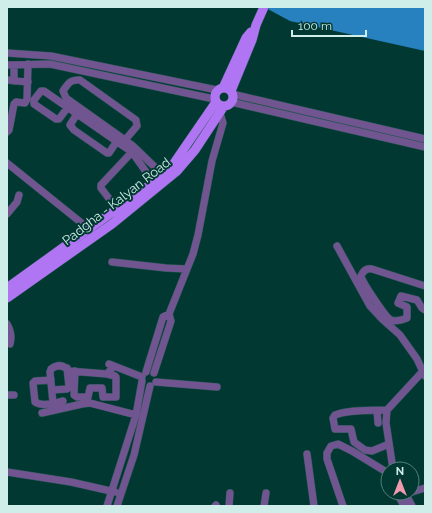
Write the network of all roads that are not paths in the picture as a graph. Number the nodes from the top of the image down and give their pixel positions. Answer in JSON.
{"nodes":[{"id":1,"x":264,"y":7,"type":"edge"},
{"id":2,"x":7,"y":53,"type":"edge"},
{"id":3,"x":28,"y":64,"type":"junction"},
{"id":4,"x":10,"y":65,"type":"edge"},
{"id":5,"x":10,"y":80,"type":"edge"},
{"id":6,"x":28,"y":82,"type":"junction"},
{"id":7,"x":223,"y":98,"type":"junction"},
{"id":8,"x":68,"y":107,"type":"junction"},
{"id":9,"x":77,"y":114,"type":"junction"},
{"id":10,"x":7,"y":132,"type":"edge"},
{"id":11,"x":425,"y":139,"type":"edge"},
{"id":12,"x":126,"y":140,"type":"junction"},
{"id":13,"x":117,"y":142,"type":"junction"},
{"id":14,"x":425,"y":147,"type":"edge"},
{"id":15,"x":132,"y":152,"type":"junction"},
{"id":16,"x":7,"y":163,"type":"edge"},
{"id":17,"x":162,"y":174,"type":"junction"},
{"id":18,"x":155,"y":185,"type":"junction"},
{"id":19,"x":19,"y":195,"type":"dead end"},
{"id":20,"x":117,"y":209,"type":"junction"},
{"id":21,"x":7,"y":214,"type":"edge"},
{"id":22,"x":110,"y":220,"type":"junction"},
{"id":23,"x":92,"y":233,"type":"junction"},
{"id":24,"x":337,"y":246,"type":"dead end"},
{"id":25,"x":112,"y":262,"type":"dead end"},
{"id":26,"x":186,"y":268,"type":"junction"},
{"id":27,"x":359,"y":281,"type":"junction"},
{"id":28,"x":425,"y":286,"type":"edge"},
{"id":29,"x":7,"y":288,"type":"edge"},
{"id":30,"x":7,"y":298,"type":"edge"},
{"id":31,"x":377,"y":309,"type":"junction"},
{"id":32,"x":425,"y":310,"type":"edge"},
{"id":33,"x":169,"y":314,"type":"junction"},
{"id":34,"x":7,"y":324,"type":"edge"},
{"id":35,"x":160,"y":328,"type":"junction"},
{"id":36,"x":168,"y":330,"type":"junction"},
{"id":37,"x":10,"y":344,"type":"dead end"},
{"id":38,"x":67,"y":368,"type":"junction"},
{"id":39,"x":75,"y":371,"type":"junction"},
{"id":40,"x":424,"y":372,"type":"edge"},
{"id":41,"x":154,"y":373,"type":"junction"},
{"id":42,"x":107,"y":374,"type":"junction"},
{"id":43,"x":143,"y":377,"type":"junction"},
{"id":44,"x":50,"y":380,"type":"junction"},
{"id":45,"x":156,"y":382,"type":"junction"},
{"id":46,"x":150,"y":386,"type":"junction"},
{"id":47,"x":217,"y":387,"type":"dead end"},
{"id":48,"x":52,"y":390,"type":"junction"},
{"id":49,"x":63,"y":401,"type":"dead end"},
{"id":50,"x":53,"y":403,"type":"junction"},
{"id":51,"x":387,"y":410,"type":"junction"},
{"id":52,"x":378,"y":411,"type":"junction"},
{"id":53,"x":42,"y":413,"type":"dead end"},
{"id":54,"x":136,"y":415,"type":"junction"},
{"id":55,"x":378,"y":423,"type":"dead end"},
{"id":56,"x":389,"y":444,"type":"junction"},
{"id":57,"x":126,"y":449,"type":"junction"},
{"id":58,"x":307,"y":454,"type":"dead end"},
{"id":59,"x":134,"y":455,"type":"junction"},
{"id":60,"x":392,"y":461,"type":"edge"},
{"id":61,"x":380,"y":468,"type":"edge"},
{"id":62,"x":7,"y":472,"type":"edge"},
{"id":63,"x":112,"y":491,"type":"junction"},
{"id":64,"x":122,"y":493,"type":"junction"},
{"id":65,"x":230,"y":493,"type":"dead end"},
{"id":66,"x":266,"y":493,"type":"dead end"},
{"id":67,"x":107,"y":506,"type":"edge"},
{"id":68,"x":117,"y":506,"type":"edge"},
{"id":69,"x":229,"y":506,"type":"edge"},
{"id":70,"x":264,"y":506,"type":"edge"},
{"id":71,"x":314,"y":506,"type":"edge"},
{"id":72,"x":343,"y":506,"type":"edge"}],
"edges":[{"from":1,"to":7,"type":"main road"},
{"from":2,"to":7,"type":"street"},
{"from":3,"to":4,"type":"street"},
{"from":3,"to":6,"type":"street"},
{"from":3,"to":7,"type":"street"},
{"from":4,"to":5,"type":"street"},
{"from":5,"to":6,"type":"street"},
{"from":6,"to":10,"type":"street"},
{"from":7,"to":11,"type":"street"},
{"from":7,"to":14,"type":"street"},
{"from":7,"to":17,"type":"main road"},
{"from":7,"to":18,"type":"main road","name":"Padgha - Kalyan Road"},
{"from":7,"to":26,"type":"street"},
{"from":8,"to":8,"type":"street"},
{"from":8,"to":9,"type":"street"},
{"from":9,"to":13,"type":"street"},
{"from":9,"to":13,"type":"street"},
{"from":12,"to":12,"type":"street"},
{"from":12,"to":17,"type":"street"},
{"from":13,"to":15,"type":"street"},
{"from":15,"to":18,"type":"street"},
{"from":15,"to":20,"type":"street"},
{"from":16,"to":23,"type":"street"},
{"from":17,"to":18,"type":"main road"},
{"from":18,"to":20,"type":"main road"},
{"from":18,"to":22,"type":"main road","name":"Padgha - Kalyan Road"},
{"from":19,"to":21,"type":"street"},
{"from":20,"to":22,"type":"main road"},
{"from":22,"to":23,"type":"main road","name":"Padgha - Kalyan Road"},
{"from":23,"to":29,"type":"main road"},
{"from":23,"to":30,"type":"main road","name":"Padgha - Kalyan Road"},
{"from":24,"to":27,"type":"street"},
{"from":25,"to":26,"type":"street"},
{"from":26,"to":33,"type":"street"},
{"from":27,"to":28,"type":"street"},
{"from":27,"to":31,"type":"street"},
{"from":31,"to":32,"type":"street"},
{"from":31,"to":40,"type":"street"},
{"from":33,"to":35,"type":"street"},
{"from":33,"to":36,"type":"street"},
{"from":34,"to":37,"type":"street"},
{"from":35,"to":36,"type":"street"},
{"from":35,"to":43,"type":"street"},
{"from":36,"to":41,"type":"street"},
{"from":38,"to":39,"type":"street"},
{"from":38,"to":44,"type":"street"},
{"from":38,"to":48,"type":"street"},
{"from":39,"to":42,"type":"street"},
{"from":39,"to":42,"type":"street"},
{"from":40,"to":51,"type":"street"},
{"from":41,"to":43,"type":"street"},
{"from":41,"to":45,"type":"street"},
{"from":42,"to":43,"type":"street"},
{"from":43,"to":46,"type":"street"},
{"from":43,"to":54,"type":"street"},
{"from":44,"to":48,"type":"street"},
{"from":44,"to":50,"type":"street"},
{"from":45,"to":46,"type":"street"},
{"from":45,"to":47,"type":"street"},
{"from":46,"to":59,"type":"street"},
{"from":48,"to":50,"type":"street"},
{"from":49,"to":50,"type":"street"},
{"from":51,"to":52,"type":"street"},
{"from":51,"to":56,"type":"street"},
{"from":52,"to":55,"type":"street"},
{"from":52,"to":56,"type":"street"},
{"from":53,"to":54,"type":"street"},
{"from":54,"to":57,"type":"street"},
{"from":56,"to":60,"type":"street"},
{"from":57,"to":59,"type":"street"},
{"from":57,"to":63,"type":"street"},
{"from":58,"to":71,"type":"street"},
{"from":59,"to":64,"type":"street"},
{"from":61,"to":72,"type":"street"},
{"from":62,"to":63,"type":"street"},
{"from":63,"to":64,"type":"street"},
{"from":63,"to":67,"type":"street"},
{"from":64,"to":68,"type":"street"},
{"from":65,"to":69,"type":"street"},
{"from":66,"to":70,"type":"street"}]}
